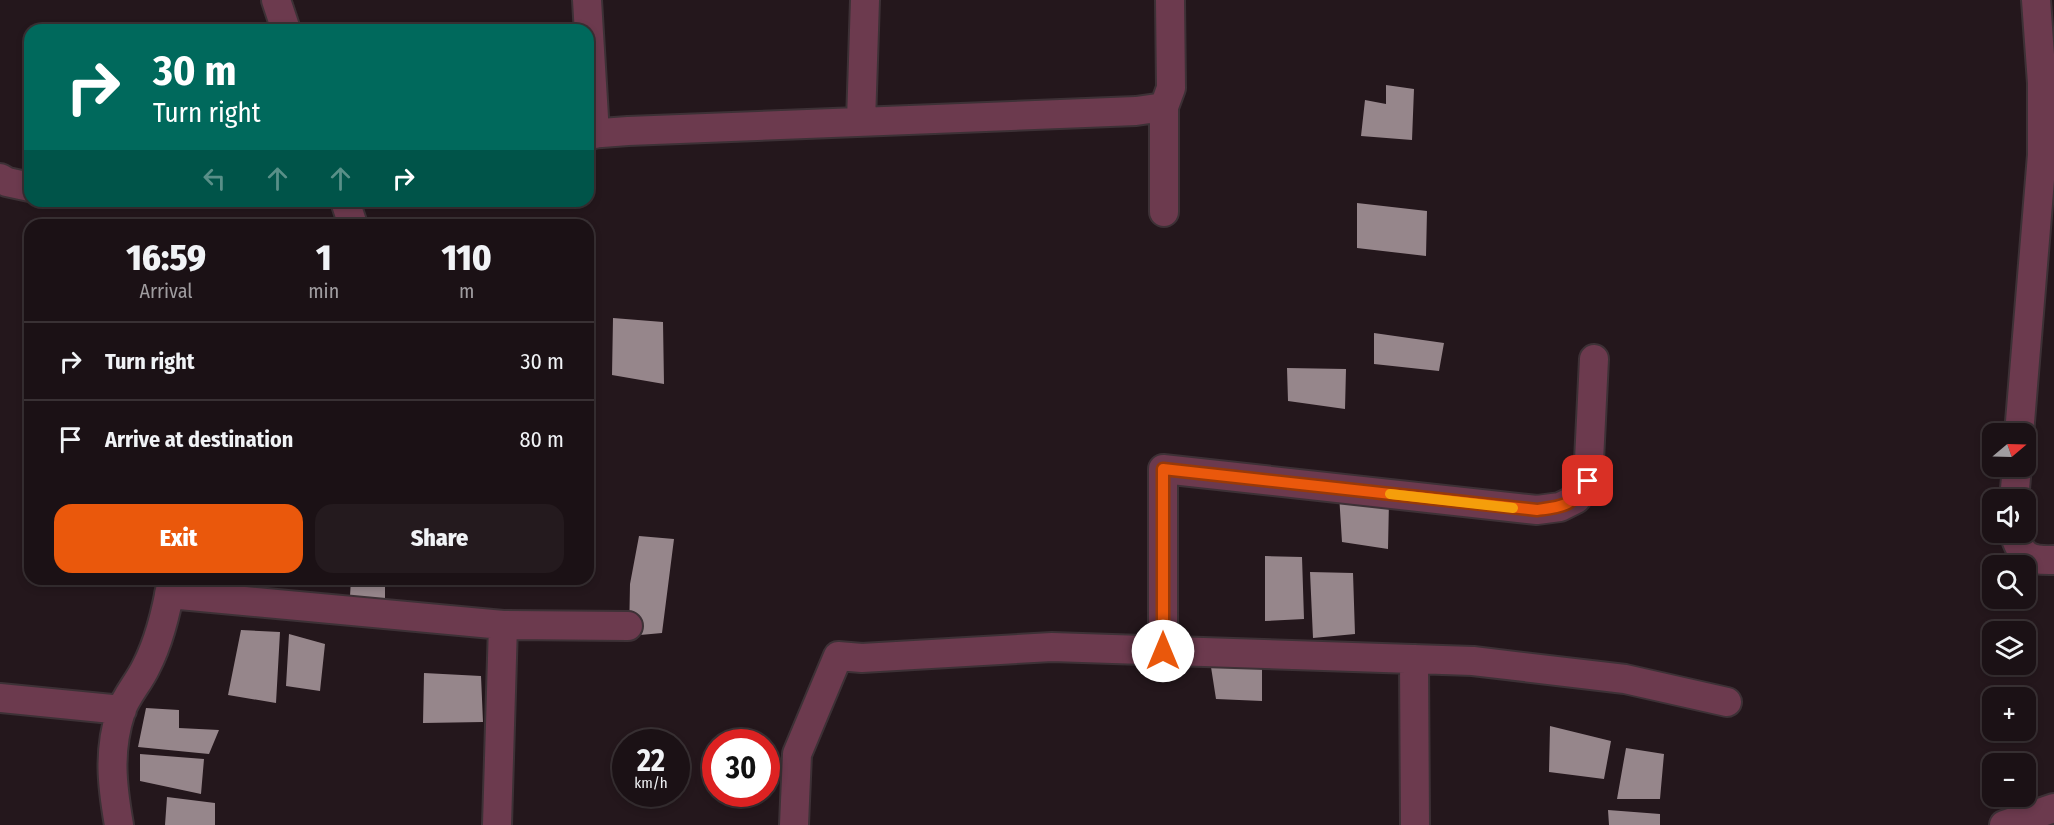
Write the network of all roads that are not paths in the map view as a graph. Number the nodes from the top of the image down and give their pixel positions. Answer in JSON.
{"nodes":[{"id":1,"x":276,"y":0,"type":"edge"},
{"id":2,"x":587,"y":0,"type":"edge"},
{"id":3,"x":864,"y":0,"type":"edge"},
{"id":4,"x":1170,"y":0,"type":"edge"},
{"id":5,"x":2036,"y":0,"type":"edge"},
{"id":6,"x":284,"y":24,"type":"edge"},
{"id":7,"x":588,"y":24,"type":"edge"},
{"id":8,"x":1164,"y":107,"type":"junction"},
{"id":9,"x":861,"y":121,"type":"junction"},
{"id":10,"x":594,"y":134,"type":"edge"},
{"id":11,"x":0,"y":178,"type":"edge"},
{"id":12,"x":24,"y":186,"type":"edge"},
{"id":13,"x":1164,"y":212,"type":"dead end"},
{"id":14,"x":1594,"y":359,"type":"dead end"},
{"id":15,"x":2020,"y":423,"type":"edge"},
{"id":16,"x":2018,"y":543,"type":"edge"},
{"id":17,"x":2054,"y":560,"type":"edge"},
{"id":18,"x":171,"y":587,"type":"edge"},
{"id":19,"x":503,"y":625,"type":"junction"},
{"id":20,"x":627,"y":626,"type":"dead end"},
{"id":21,"x":1163,"y":651,"type":"junction"},
{"id":22,"x":1414,"y":659,"type":"junction"},
{"id":23,"x":0,"y":698,"type":"edge"},
{"id":24,"x":1727,"y":702,"type":"dead end"},
{"id":25,"x":122,"y":710,"type":"junction"},
{"id":26,"x":2054,"y":808,"type":"edge"},
{"id":27,"x":119,"y":825,"type":"edge"},
{"id":28,"x":497,"y":825,"type":"edge"},
{"id":29,"x":794,"y":825,"type":"edge"},
{"id":30,"x":1415,"y":825,"type":"edge"},
{"id":31,"x":2004,"y":825,"type":"edge"}],
"edges":[{"from":1,"to":6,"type":"street"},
{"from":2,"to":7,"type":"street"},
{"from":3,"to":9,"type":"street"},
{"from":4,"to":8,"type":"street"},
{"from":5,"to":15,"type":"street"},
{"from":8,"to":9,"type":"street"},
{"from":8,"to":13,"type":"street"},
{"from":9,"to":10,"type":"street"},
{"from":11,"to":12,"type":"street"},
{"from":14,"to":21,"type":"street"},
{"from":16,"to":17,"type":"street"},
{"from":18,"to":19,"type":"street"},
{"from":18,"to":25,"type":"street"},
{"from":19,"to":20,"type":"street"},
{"from":19,"to":28,"type":"street"},
{"from":21,"to":22,"type":"street"},
{"from":21,"to":29,"type":"street"},
{"from":22,"to":24,"type":"street"},
{"from":22,"to":30,"type":"street"},
{"from":23,"to":25,"type":"street"},
{"from":25,"to":27,"type":"street"},
{"from":26,"to":31,"type":"street"}]}
